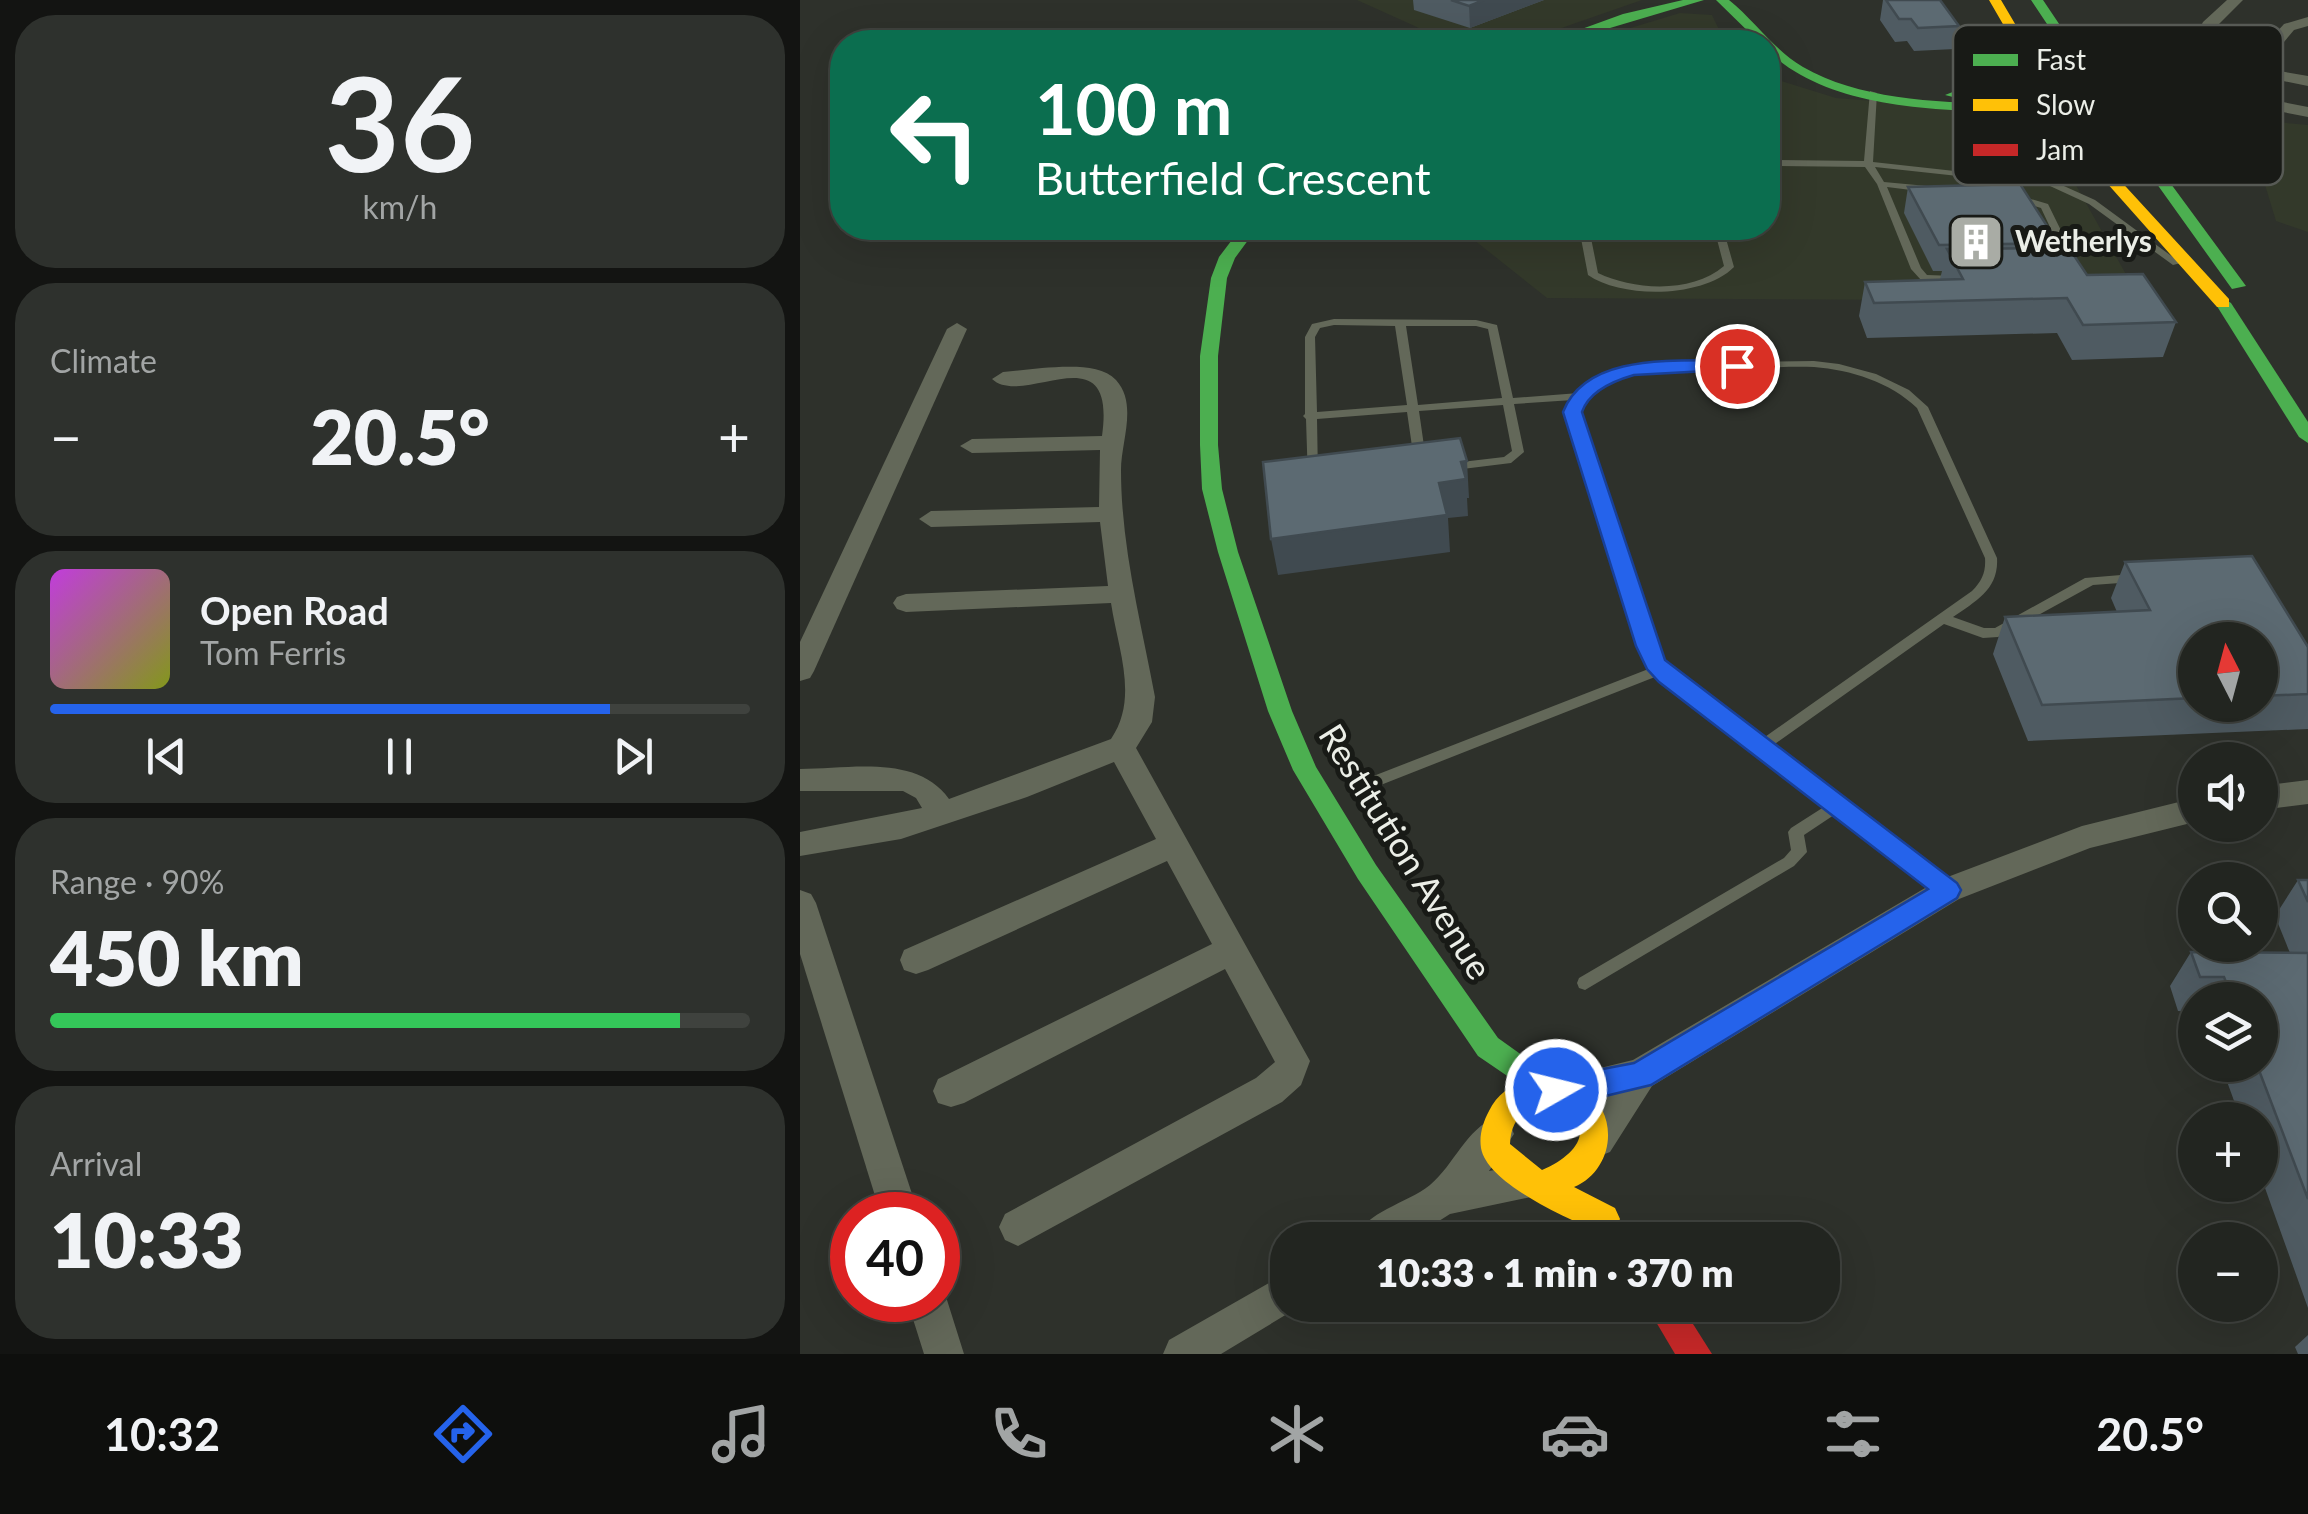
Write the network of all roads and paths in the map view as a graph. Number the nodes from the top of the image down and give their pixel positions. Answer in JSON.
{"nodes":[{"id":1,"x":1698,"y":0,"type":"edge"},
{"id":2,"x":1722,"y":0,"type":"edge"},
{"id":3,"x":2037,"y":0,"type":"edge"},
{"id":4,"x":2236,"y":0,"type":"edge"},
{"id":5,"x":1996,"y":1,"type":"edge"},
{"id":6,"x":2308,"y":22,"type":"edge"},
{"id":7,"x":2009,"y":25,"type":"edge"},
{"id":8,"x":2054,"y":25,"type":"edge"},
{"id":9,"x":2209,"y":25,"type":"edge"},
{"id":10,"x":1587,"y":30,"type":"edge"},
{"id":11,"x":1770,"y":30,"type":"edge"},
{"id":12,"x":2283,"y":34,"type":"edge"},
{"id":13,"x":1780,"y":45,"type":"edge"},
{"id":14,"x":2283,"y":75,"type":"edge"},
{"id":15,"x":2308,"y":81,"type":"edge"},
{"id":16,"x":1882,"y":94,"type":"junction"},
{"id":17,"x":1952,"y":95,"type":"edge"},
{"id":18,"x":1953,"y":97,"type":"edge"},
{"id":19,"x":2283,"y":108,"type":"edge"},
{"id":20,"x":2308,"y":112,"type":"edge"},
{"id":21,"x":1780,"y":163,"type":"edge"},
{"id":22,"x":1868,"y":164,"type":"junction"},
{"id":23,"x":1953,"y":174,"type":"edge"},
{"id":24,"x":1882,"y":184,"type":"junction"},
{"id":25,"x":2053,"y":185,"type":"edge"},
{"id":26,"x":2117,"y":185,"type":"edge"},
{"id":27,"x":2166,"y":185,"type":"edge"},
{"id":28,"x":1947,"y":191,"type":"edge"},
{"id":29,"x":1999,"y":196,"type":"edge"},
{"id":30,"x":1239,"y":240,"type":"edge"},
{"id":31,"x":1586,"y":240,"type":"edge"},
{"id":32,"x":1721,"y":240,"type":"edge"},
{"id":33,"x":2070,"y":274,"type":"edge"},
{"id":34,"x":1977,"y":278,"type":"edge"},
{"id":35,"x":2210,"y":286,"type":"junction"},
{"id":36,"x":1400,"y":322,"type":"junction"},
{"id":37,"x":957,"y":328,"type":"dead end"},
{"id":38,"x":1003,"y":378,"type":"dead end"},
{"id":39,"x":1578,"y":396,"type":"junction"},
{"id":40,"x":2308,"y":396,"type":"edge"},
{"id":41,"x":1508,"y":401,"type":"junction"},
{"id":42,"x":1413,"y":410,"type":"junction"},
{"id":43,"x":1309,"y":416,"type":"junction"},
{"id":44,"x":2308,"y":438,"type":"edge"},
{"id":45,"x":1110,"y":443,"type":"junction"},
{"id":46,"x":972,"y":446,"type":"dead end"},
{"id":47,"x":1421,"y":470,"type":"junction"},
{"id":48,"x":1109,"y":514,"type":"junction"},
{"id":49,"x":931,"y":519,"type":"dead end"},
{"id":50,"x":2156,"y":577,"type":"edge"},
{"id":51,"x":1123,"y":594,"type":"junction"},
{"id":52,"x":906,"y":603,"type":"dead end"},
{"id":53,"x":1945,"y":619,"type":"junction"},
{"id":54,"x":810,"y":629,"type":"edge"},
{"id":55,"x":1660,"y":670,"type":"junction"},
{"id":56,"x":800,"y":671,"type":"edge"},
{"id":57,"x":1762,"y":746,"type":"junction"},
{"id":58,"x":1120,"y":748,"type":"junction"},
{"id":59,"x":800,"y":780,"type":"edge"},
{"id":60,"x":1362,"y":786,"type":"dead end"},
{"id":61,"x":2308,"y":792,"type":"edge"},
{"id":62,"x":2278,"y":796,"type":"edge"},
{"id":63,"x":1838,"y":806,"type":"junction"},
{"id":64,"x":941,"y":812,"type":"junction"},
{"id":65,"x":2178,"y":813,"type":"edge"},
{"id":66,"x":800,"y":844,"type":"edge"},
{"id":67,"x":1174,"y":844,"type":"junction"},
{"id":68,"x":1948,"y":890,"type":"junction"},
{"id":69,"x":800,"y":903,"type":"edge"},
{"id":70,"x":1232,"y":950,"type":"junction"},
{"id":71,"x":916,"y":960,"type":"dead end"},
{"id":72,"x":1585,"y":983,"type":"dead end"},
{"id":73,"x":1488,"y":1048,"type":"junction"},
{"id":74,"x":1640,"y":1076,"type":"junction"},
{"id":75,"x":951,"y":1091,"type":"dead end"},
{"id":76,"x":1556,"y":1091,"type":"junction"},
{"id":77,"x":1498,"y":1126,"type":"junction"},
{"id":78,"x":1596,"y":1147,"type":"junction"},
{"id":79,"x":1534,"y":1183,"type":"junction"},
{"id":80,"x":893,"y":1192,"type":"edge"},
{"id":81,"x":1444,"y":1197,"type":"junction"},
{"id":82,"x":1604,"y":1220,"type":"joint"},
{"id":83,"x":1403,"y":1222,"type":"edge"},
{"id":84,"x":1018,"y":1227,"type":"dead end"},
{"id":85,"x":1270,"y":1302,"type":"edge"},
{"id":86,"x":934,"y":1322,"type":"edge"},
{"id":87,"x":1673,"y":1322,"type":"edge"},
{"id":88,"x":944,"y":1354,"type":"edge"},
{"id":89,"x":1183,"y":1354,"type":"edge"},
{"id":90,"x":1695,"y":1354,"type":"edge"}],
"edges":[{"from":1,"to":10,"type":"street"},
{"from":2,"to":11,"type":"street"},
{"from":3,"to":8,"type":"street"},
{"from":4,"to":9,"type":"street"},
{"from":5,"to":7,"type":"street"},
{"from":6,"to":12,"type":"street"},
{"from":13,"to":16,"type":"street"},
{"from":14,"to":15,"type":"street"},
{"from":16,"to":17,"type":"street"},
{"from":16,"to":18,"type":"street"},
{"from":16,"to":22,"type":"lane"},
{"from":19,"to":20,"type":"street"},
{"from":21,"to":22,"type":"lane"},
{"from":22,"to":23,"type":"lane"},
{"from":22,"to":24,"type":"lane"},
{"from":24,"to":28,"type":"lane"},
{"from":24,"to":34,"type":"lane"},
{"from":25,"to":35,"type":"lane"},
{"from":26,"to":35,"type":"street"},
{"from":27,"to":40,"type":"street"},
{"from":29,"to":33,"type":"lane"},
{"from":30,"to":73,"type":"street","name":"Restitution Avenue"},
{"from":31,"to":32,"type":"lane"},
{"from":35,"to":44,"type":"street"},
{"from":36,"to":41,"type":"lane"},
{"from":36,"to":42,"type":"lane"},
{"from":36,"to":43,"type":"lane"},
{"from":37,"to":54,"type":"street"},
{"from":38,"to":45,"type":"street"},
{"from":39,"to":41,"type":"lane"},
{"from":39,"to":53,"type":"lane"},
{"from":39,"to":55,"type":"lane"},
{"from":41,"to":42,"type":"lane"},
{"from":41,"to":47,"type":"lane"},
{"from":42,"to":43,"type":"lane"},
{"from":42,"to":47,"type":"lane"},
{"from":43,"to":47,"type":"lane"},
{"from":45,"to":46,"type":"street"},
{"from":45,"to":48,"type":"street"},
{"from":48,"to":49,"type":"street"},
{"from":48,"to":51,"type":"street"},
{"from":50,"to":53,"type":"lane"},
{"from":51,"to":52,"type":"street"},
{"from":51,"to":58,"type":"street"},
{"from":53,"to":57,"type":"lane"},
{"from":54,"to":56,"type":"street"},
{"from":55,"to":57,"type":"lane"},
{"from":55,"to":60,"type":"lane"},
{"from":57,"to":63,"type":"lane"},
{"from":58,"to":64,"type":"street"},
{"from":58,"to":67,"type":"street"},
{"from":59,"to":64,"type":"street"},
{"from":61,"to":62,"type":"street"},
{"from":63,"to":68,"type":"lane"},
{"from":63,"to":72,"type":"lane"},
{"from":64,"to":66,"type":"street"},
{"from":65,"to":68,"type":"street"},
{"from":67,"to":70,"type":"street"},
{"from":67,"to":71,"type":"street"},
{"from":68,"to":74,"type":"street"},
{"from":69,"to":80,"type":"street"},
{"from":70,"to":75,"type":"street"},
{"from":70,"to":84,"type":"street"},
{"from":73,"to":76,"type":"street","name":"Restitution Avenue"},
{"from":73,"to":77,"type":"street","name":"Restitution Avenue"},
{"from":74,"to":76,"type":"street"},
{"from":74,"to":78,"type":"street"},
{"from":76,"to":77,"type":"street"},
{"from":76,"to":78,"type":"street"},
{"from":77,"to":79,"type":"street"},
{"from":77,"to":81,"type":"street"},
{"from":78,"to":79,"type":"street"},
{"from":78,"to":82,"type":"street"},
{"from":79,"to":81,"type":"street"},
{"from":79,"to":82,"type":"street"},
{"from":81,"to":83,"type":"street"},
{"from":85,"to":89,"type":"street"},
{"from":86,"to":88,"type":"street"},
{"from":87,"to":90,"type":"street"}]}
